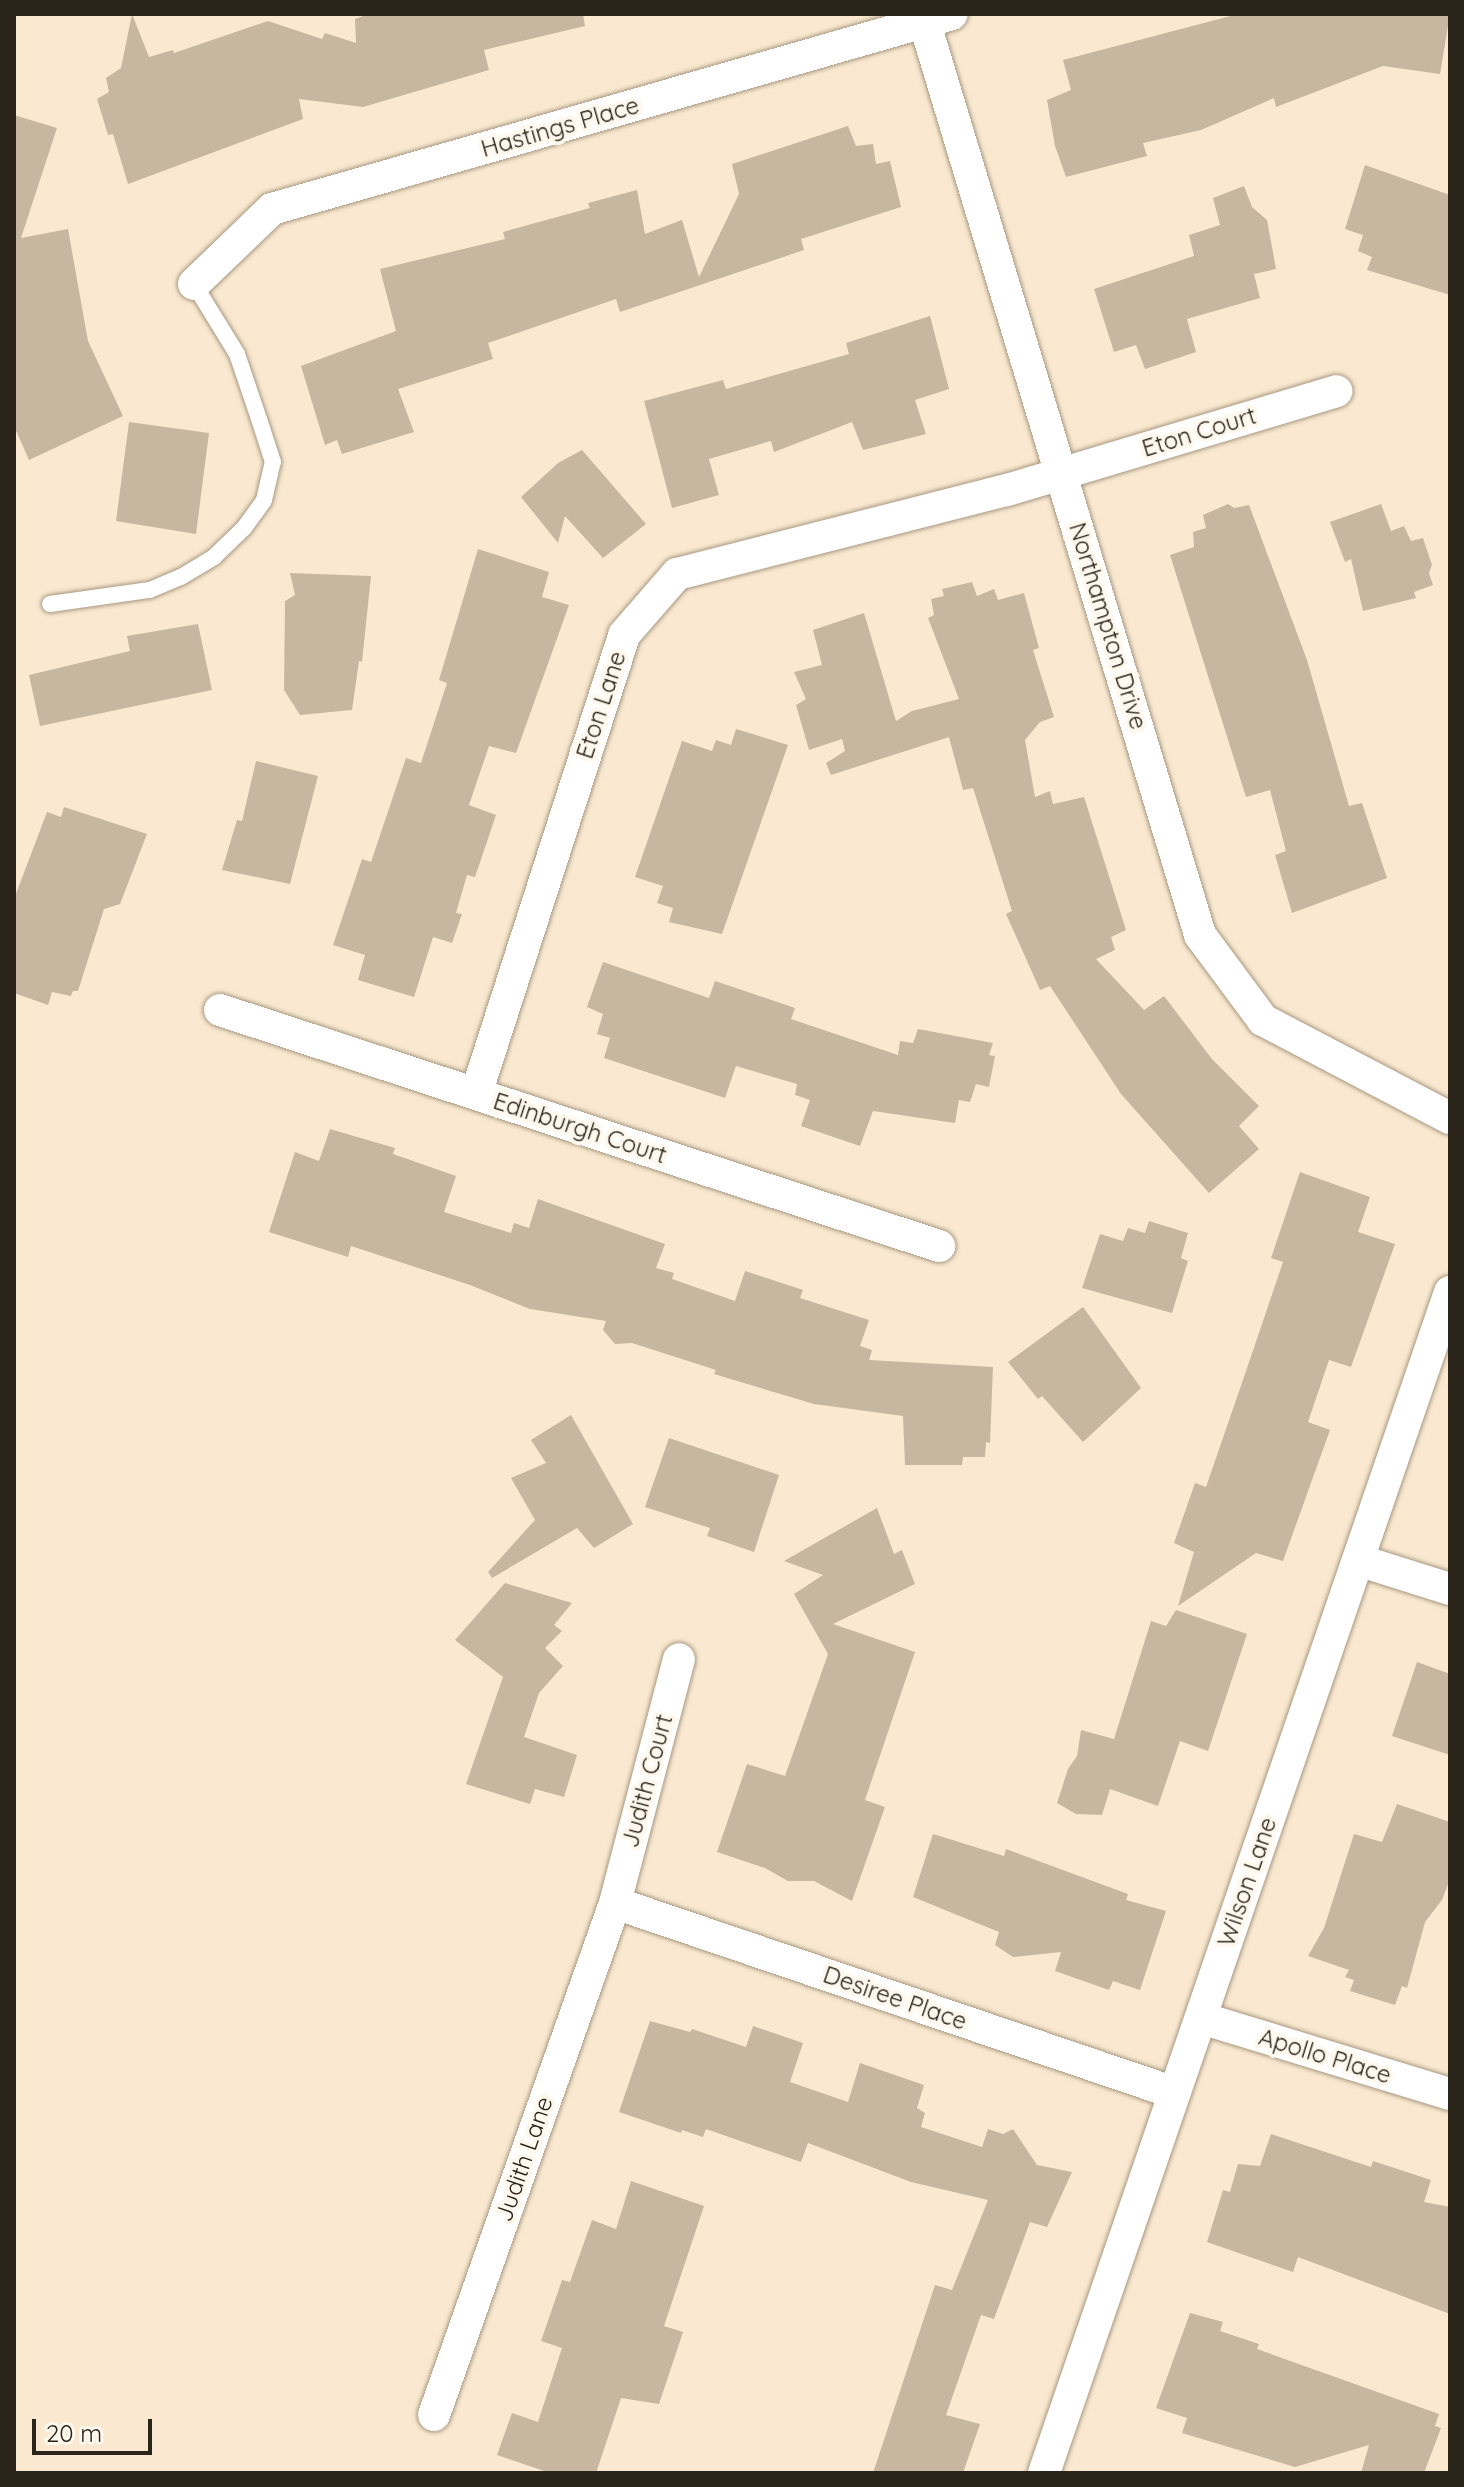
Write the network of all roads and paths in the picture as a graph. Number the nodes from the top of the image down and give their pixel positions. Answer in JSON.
{"nodes":[{"id":1,"x":933,"y":17,"type":"edge"},
{"id":2,"x":194,"y":284,"type":"joint"},
{"id":3,"x":1336,"y":391,"type":"dead end"},
{"id":4,"x":1062,"y":473,"type":"junction"},
{"id":5,"x":50,"y":604,"type":"dead end"},
{"id":6,"x":220,"y":1010,"type":"dead end"},
{"id":7,"x":476,"y":1094,"type":"junction"},
{"id":8,"x":1450,"y":1118,"type":"edge"},
{"id":9,"x":939,"y":1246,"type":"dead end"},
{"id":10,"x":1450,"y":1292,"type":"edge"},
{"id":11,"x":1358,"y":1560,"type":"junction"},
{"id":12,"x":1450,"y":1589,"type":"edge"},
{"id":13,"x":679,"y":1659,"type":"dead end"},
{"id":14,"x":615,"y":1903,"type":"junction"},
{"id":15,"x":1201,"y":2018,"type":"junction"},
{"id":16,"x":1175,"y":2093,"type":"junction"},
{"id":17,"x":1450,"y":2094,"type":"edge"},
{"id":18,"x":434,"y":2415,"type":"dead end"},
{"id":19,"x":1047,"y":2472,"type":"edge"}],
"edges":[{"from":1,"to":2,"type":"street","name":"Hastings Place"},
{"from":1,"to":4,"type":"street","name":"Northampton Drive"},
{"from":2,"to":5,"type":"lane"},
{"from":3,"to":4,"type":"street","name":"Eton Court"},
{"from":4,"to":7,"type":"street","name":"Eton Lane"},
{"from":4,"to":8,"type":"street","name":"Northampton Drive"},
{"from":6,"to":7,"type":"street","name":"Edinburgh Court"},
{"from":7,"to":9,"type":"street","name":"Edinburgh Court"},
{"from":10,"to":11,"type":"street","name":"Wilson Lane"},
{"from":11,"to":12,"type":"street"},
{"from":11,"to":15,"type":"street","name":"Wilson Lane"},
{"from":13,"to":14,"type":"street","name":"Judith Court"},
{"from":14,"to":16,"type":"street","name":"Desiree Place"},
{"from":14,"to":18,"type":"street","name":"Judith Lane"},
{"from":15,"to":16,"type":"street","name":"Wilson Lane"},
{"from":15,"to":17,"type":"street","name":"Apollo Place"},
{"from":16,"to":19,"type":"street","name":"Wilson Lane"}]}
